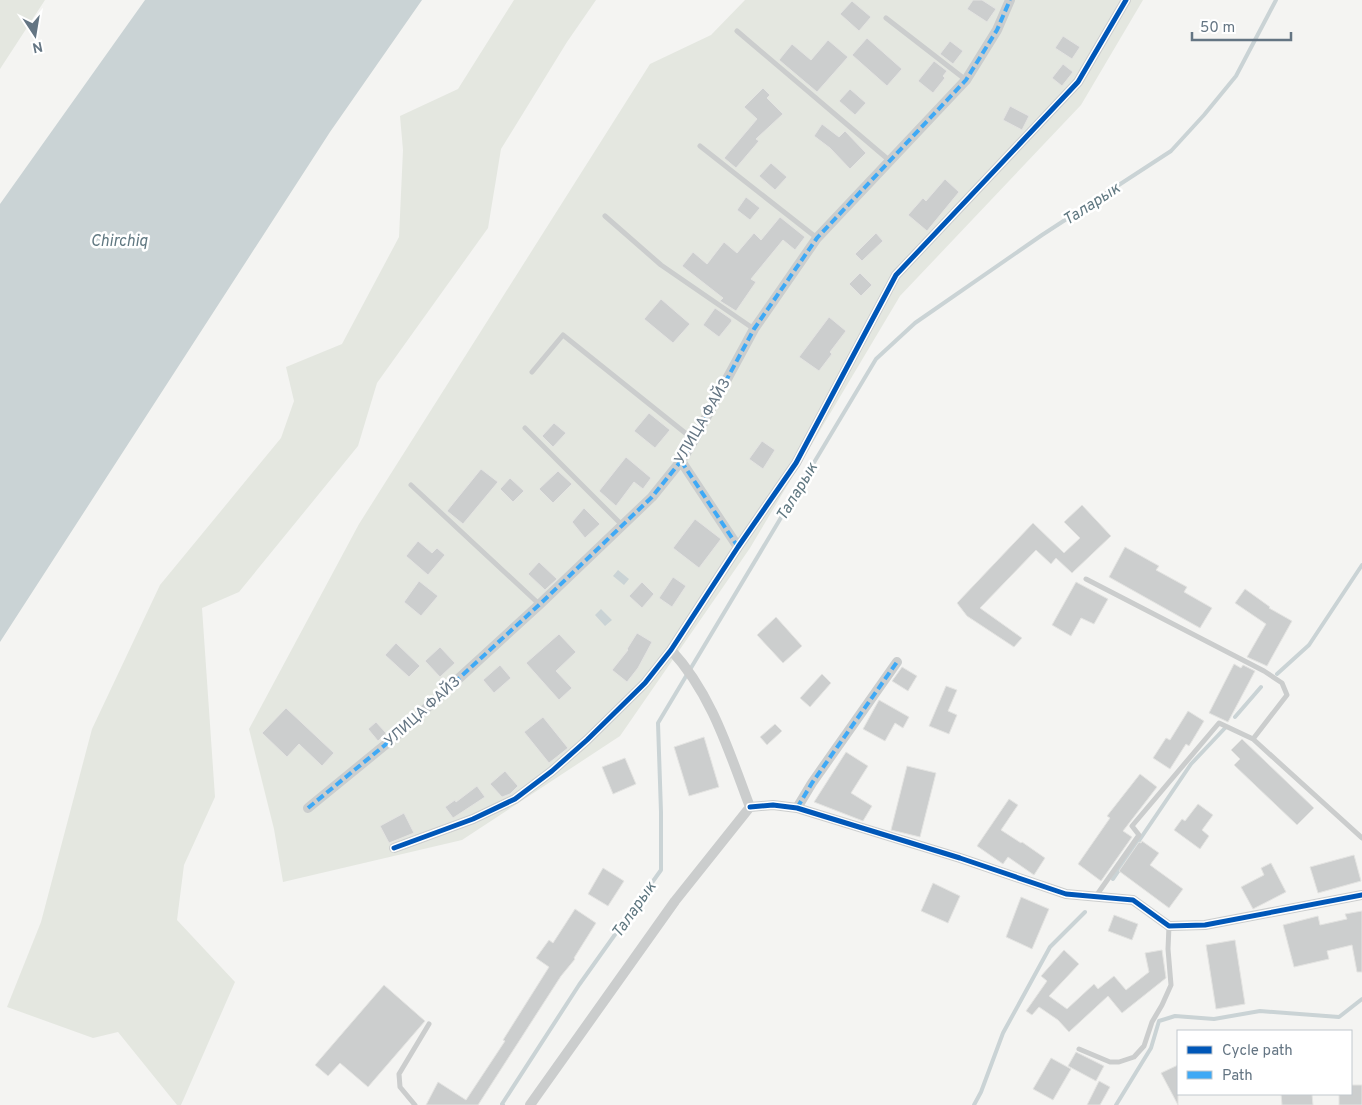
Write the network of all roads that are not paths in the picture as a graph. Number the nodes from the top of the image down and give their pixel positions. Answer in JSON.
{"nodes":[{"id":1,"x":1010,"y":0,"type":"edge"},
{"id":2,"x":1126,"y":0,"type":"edge"},
{"id":3,"x":886,"y":18,"type":"dead end"},
{"id":4,"x":737,"y":31,"type":"dead end"},
{"id":5,"x":966,"y":80,"type":"junction"},
{"id":6,"x":700,"y":146,"type":"dead end"},
{"id":7,"x":890,"y":162,"type":"junction"},
{"id":8,"x":605,"y":216,"type":"dead end"},
{"id":9,"x":817,"y":238,"type":"junction"},
{"id":10,"x":754,"y":329,"type":"junction"},
{"id":11,"x":532,"y":372,"type":"dead end"},
{"id":12,"x":525,"y":428,"type":"dead end"},
{"id":13,"x":694,"y":440,"type":"junction"},
{"id":14,"x":681,"y":461,"type":"junction"},
{"id":15,"x":411,"y":485,"type":"dead end"},
{"id":16,"x":622,"y":526,"type":"junction"},
{"id":17,"x":738,"y":547,"type":"junction"},
{"id":18,"x":1086,"y":579,"type":"dead end"},
{"id":19,"x":540,"y":604,"type":"junction"},
{"id":20,"x":671,"y":650,"type":"junction"},
{"id":21,"x":897,"y":662,"type":"dead end"},
{"id":22,"x":1253,"y":739,"type":"junction"},
{"id":23,"x":750,"y":807,"type":"junction"},
{"id":24,"x":308,"y":808,"type":"dead end"},
{"id":25,"x":797,"y":808,"type":"junction"},
{"id":26,"x":1362,"y":838,"type":"edge"},
{"id":27,"x":394,"y":848,"type":"dead end"},
{"id":28,"x":1362,"y":895,"type":"edge"},
{"id":29,"x":1096,"y":896,"type":"junction"},
{"id":30,"x":1169,"y":926,"type":"junction"},
{"id":31,"x":429,"y":1024,"type":"dead end"},
{"id":32,"x":1079,"y":1049,"type":"dead end"},
{"id":33,"x":415,"y":1105,"type":"edge"},
{"id":34,"x":530,"y":1105,"type":"edge"}],
"edges":[{"from":1,"to":5,"type":"street","name":"УЛИЦА ФАЙЗ"},
{"from":2,"to":17,"type":"street"},
{"from":3,"to":5,"type":"lane"},
{"from":4,"to":7,"type":"lane"},
{"from":5,"to":7,"type":"street","name":"УЛИЦА ФАЙЗ"},
{"from":6,"to":9,"type":"lane"},
{"from":7,"to":9,"type":"street","name":"УЛИЦА ФАЙЗ"},
{"from":8,"to":10,"type":"lane"},
{"from":9,"to":10,"type":"street","name":"УЛИЦА ФАЙЗ"},
{"from":10,"to":13,"type":"street","name":"УЛИЦА ФАЙЗ"},
{"from":11,"to":13,"type":"lane"},
{"from":12,"to":16,"type":"lane"},
{"from":13,"to":14,"type":"street","name":"УЛИЦА ФАЙЗ"},
{"from":14,"to":16,"type":"street","name":"УЛИЦА ФАЙЗ"},
{"from":14,"to":17,"type":"street"},
{"from":15,"to":19,"type":"lane"},
{"from":16,"to":19,"type":"street","name":"УЛИЦА ФАЙЗ"},
{"from":17,"to":20,"type":"street"},
{"from":18,"to":22,"type":"lane"},
{"from":19,"to":24,"type":"street","name":"УЛИЦА ФАЙЗ"},
{"from":20,"to":23,"type":"street"},
{"from":20,"to":27,"type":"street"},
{"from":21,"to":25,"type":"street"},
{"from":22,"to":26,"type":"lane"},
{"from":22,"to":29,"type":"lane"},
{"from":23,"to":25,"type":"street"},
{"from":23,"to":34,"type":"street"},
{"from":25,"to":29,"type":"street"},
{"from":28,"to":30,"type":"street"},
{"from":29,"to":30,"type":"street"},
{"from":30,"to":32,"type":"lane"},
{"from":31,"to":33,"type":"lane"}]}
